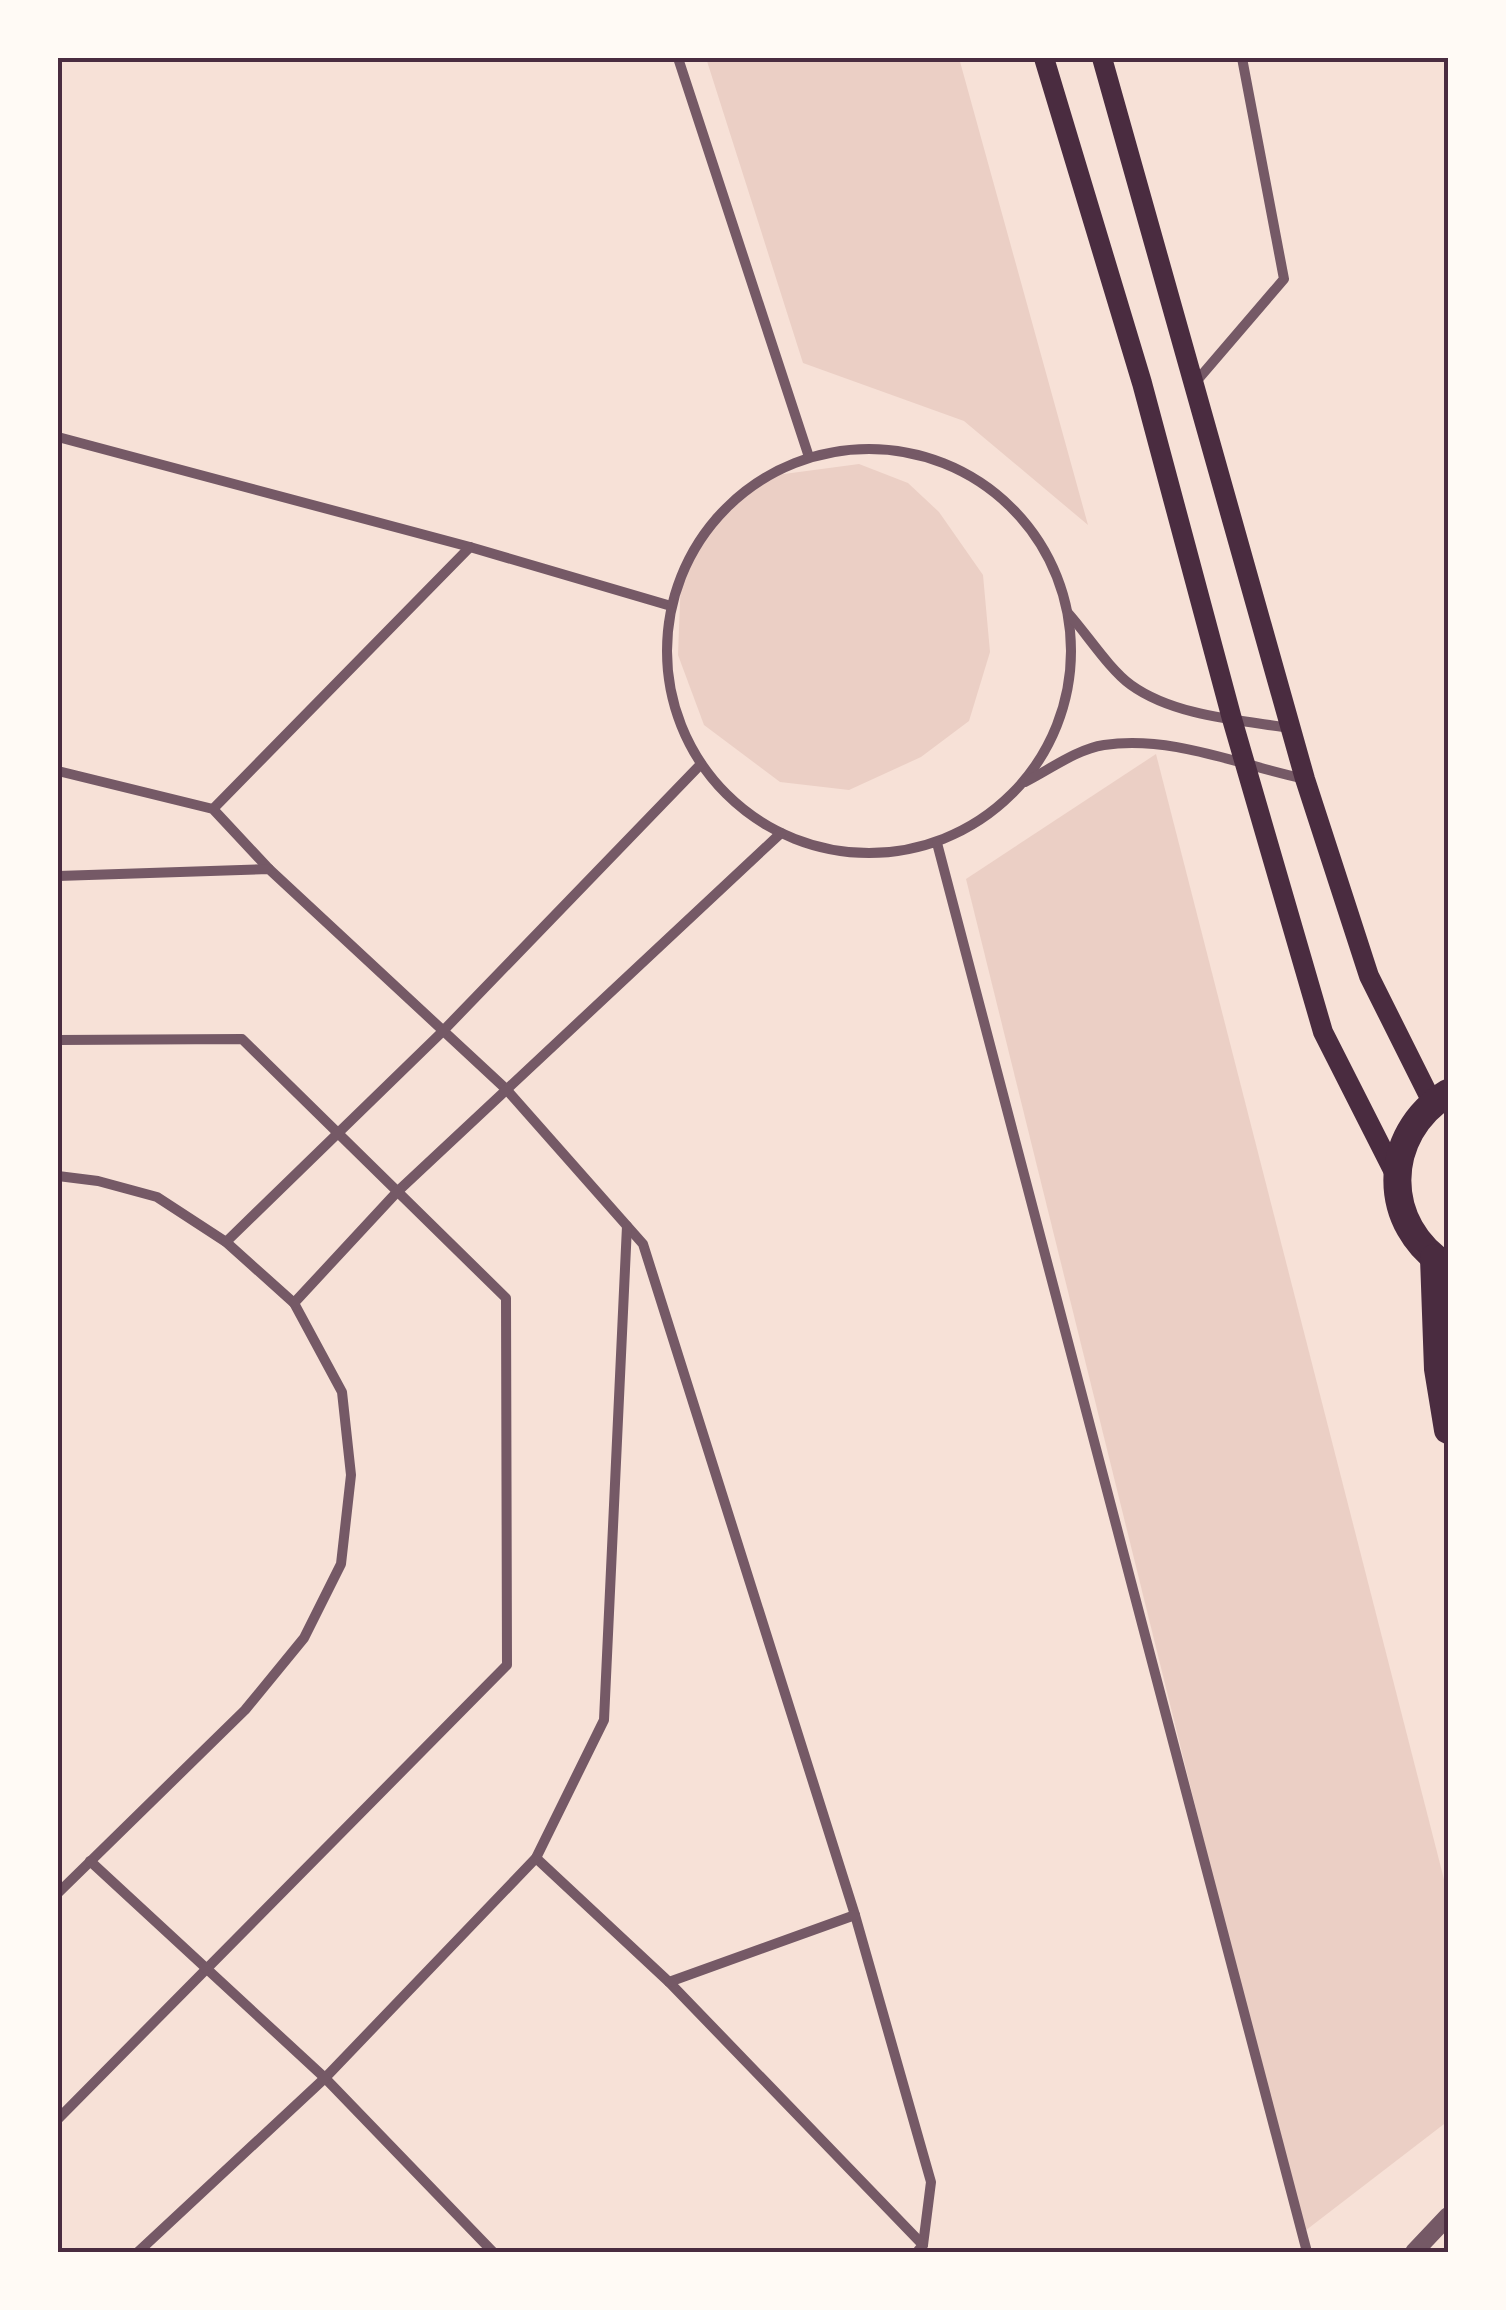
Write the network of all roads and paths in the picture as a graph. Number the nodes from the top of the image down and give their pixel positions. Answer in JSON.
{"nodes":[{"id":1,"x":678,"y":58,"type":"edge"},
{"id":2,"x":1044,"y":58,"type":"edge"},
{"id":3,"x":1102,"y":58,"type":"edge"},
{"id":4,"x":1242,"y":58,"type":"edge"},
{"id":5,"x":1194,"y":384,"type":"junction"},
{"id":6,"x":58,"y":437,"type":"edge"},
{"id":7,"x":809,"y":457,"type":"junction"},
{"id":8,"x":470,"y":548,"type":"junction"},
{"id":9,"x":672,"y":606,"type":"junction"},
{"id":10,"x":1068,"y":613,"type":"junction"},
{"id":11,"x":1232,"y":719,"type":"junction"},
{"id":12,"x":1291,"y":728,"type":"junction"},
{"id":13,"x":702,"y":764,"type":"junction"},
{"id":14,"x":1248,"y":767,"type":"junction"},
{"id":15,"x":58,"y":771,"type":"edge"},
{"id":16,"x":1304,"y":779,"type":"junction"},
{"id":17,"x":1024,"y":782,"type":"junction"},
{"id":18,"x":213,"y":809,"type":"junction"},
{"id":19,"x":781,"y":832,"type":"junction"},
{"id":20,"x":937,"y":843,"type":"junction"},
{"id":21,"x":269,"y":870,"type":"junction"},
{"id":22,"x":58,"y":876,"type":"edge"},
{"id":23,"x":442,"y":1032,"type":"junction"},
{"id":24,"x":58,"y":1040,"type":"edge"},
{"id":25,"x":506,"y":1089,"type":"junction"},
{"id":26,"x":1440,"y":1098,"type":"edge"},
{"id":27,"x":337,"y":1130,"type":"junction"},
{"id":28,"x":58,"y":1176,"type":"edge"},
{"id":29,"x":1397,"y":1178,"type":"junction"},
{"id":30,"x":397,"y":1192,"type":"junction"},
{"id":31,"x":628,"y":1226,"type":"junction"},
{"id":32,"x":226,"y":1242,"type":"junction"},
{"id":33,"x":1441,"y":1262,"type":"edge"},
{"id":34,"x":294,"y":1303,"type":"junction"},
{"id":35,"x":1448,"y":1430,"type":"edge"},
{"id":36,"x":536,"y":1858,"type":"junction"},
{"id":37,"x":90,"y":1861,"type":"junction"},
{"id":38,"x":58,"y":1894,"type":"edge"},
{"id":39,"x":855,"y":1915,"type":"junction"},
{"id":40,"x":204,"y":1970,"type":"junction"},
{"id":41,"x":669,"y":1982,"type":"junction"},
{"id":42,"x":325,"y":2078,"type":"junction"},
{"id":43,"x":58,"y":2119,"type":"edge"},
{"id":44,"x":1448,"y":2216,"type":"edge"},
{"id":45,"x":920,"y":2249,"type":"edge"},
{"id":46,"x":138,"y":2252,"type":"edge"},
{"id":47,"x":493,"y":2252,"type":"edge"},
{"id":48,"x":1306,"y":2252,"type":"edge"},
{"id":49,"x":1414,"y":2252,"type":"edge"}],
"edges":[{"from":1,"to":7,"type":"street"},
{"from":2,"to":11,"type":"main road"},
{"from":3,"to":5,"type":"main road"},
{"from":4,"to":5,"type":"street"},
{"from":5,"to":12,"type":"main road"},
{"from":6,"to":8,"type":"street"},
{"from":7,"to":9,"type":"street"},
{"from":7,"to":10,"type":"street"},
{"from":8,"to":9,"type":"street"},
{"from":8,"to":18,"type":"street"},
{"from":9,"to":13,"type":"street"},
{"from":10,"to":11,"type":"street"},
{"from":10,"to":17,"type":"street"},
{"from":11,"to":12,"type":"street"},
{"from":11,"to":14,"type":"main road"},
{"from":12,"to":16,"type":"main road"},
{"from":13,"to":19,"type":"street"},
{"from":13,"to":23,"type":"street"},
{"from":14,"to":16,"type":"street"},
{"from":14,"to":17,"type":"street"},
{"from":14,"to":29,"type":"main road"},
{"from":15,"to":18,"type":"street"},
{"from":16,"to":26,"type":"main road"},
{"from":17,"to":20,"type":"street"},
{"from":18,"to":21,"type":"street"},
{"from":19,"to":20,"type":"street"},
{"from":19,"to":25,"type":"street"},
{"from":20,"to":48,"type":"street"},
{"from":21,"to":22,"type":"street"},
{"from":21,"to":23,"type":"street"},
{"from":23,"to":25,"type":"street"},
{"from":23,"to":27,"type":"street"},
{"from":24,"to":27,"type":"street"},
{"from":25,"to":30,"type":"street"},
{"from":25,"to":31,"type":"street"},
{"from":26,"to":29,"type":"highway"},
{"from":27,"to":30,"type":"street"},
{"from":27,"to":32,"type":"street"},
{"from":28,"to":32,"type":"street"},
{"from":29,"to":33,"type":"highway"},
{"from":30,"to":34,"type":"street"},
{"from":30,"to":40,"type":"street"},
{"from":31,"to":36,"type":"street"},
{"from":31,"to":39,"type":"street"},
{"from":32,"to":34,"type":"street"},
{"from":33,"to":35,"type":"highway"},
{"from":34,"to":37,"type":"street"},
{"from":36,"to":41,"type":"street"},
{"from":36,"to":42,"type":"street"},
{"from":37,"to":38,"type":"street"},
{"from":37,"to":40,"type":"street"},
{"from":39,"to":41,"type":"street"},
{"from":39,"to":45,"type":"street"},
{"from":40,"to":42,"type":"street"},
{"from":40,"to":43,"type":"street"},
{"from":41,"to":45,"type":"street"},
{"from":42,"to":46,"type":"street"},
{"from":42,"to":47,"type":"street"},
{"from":44,"to":49,"type":"street"}]}
